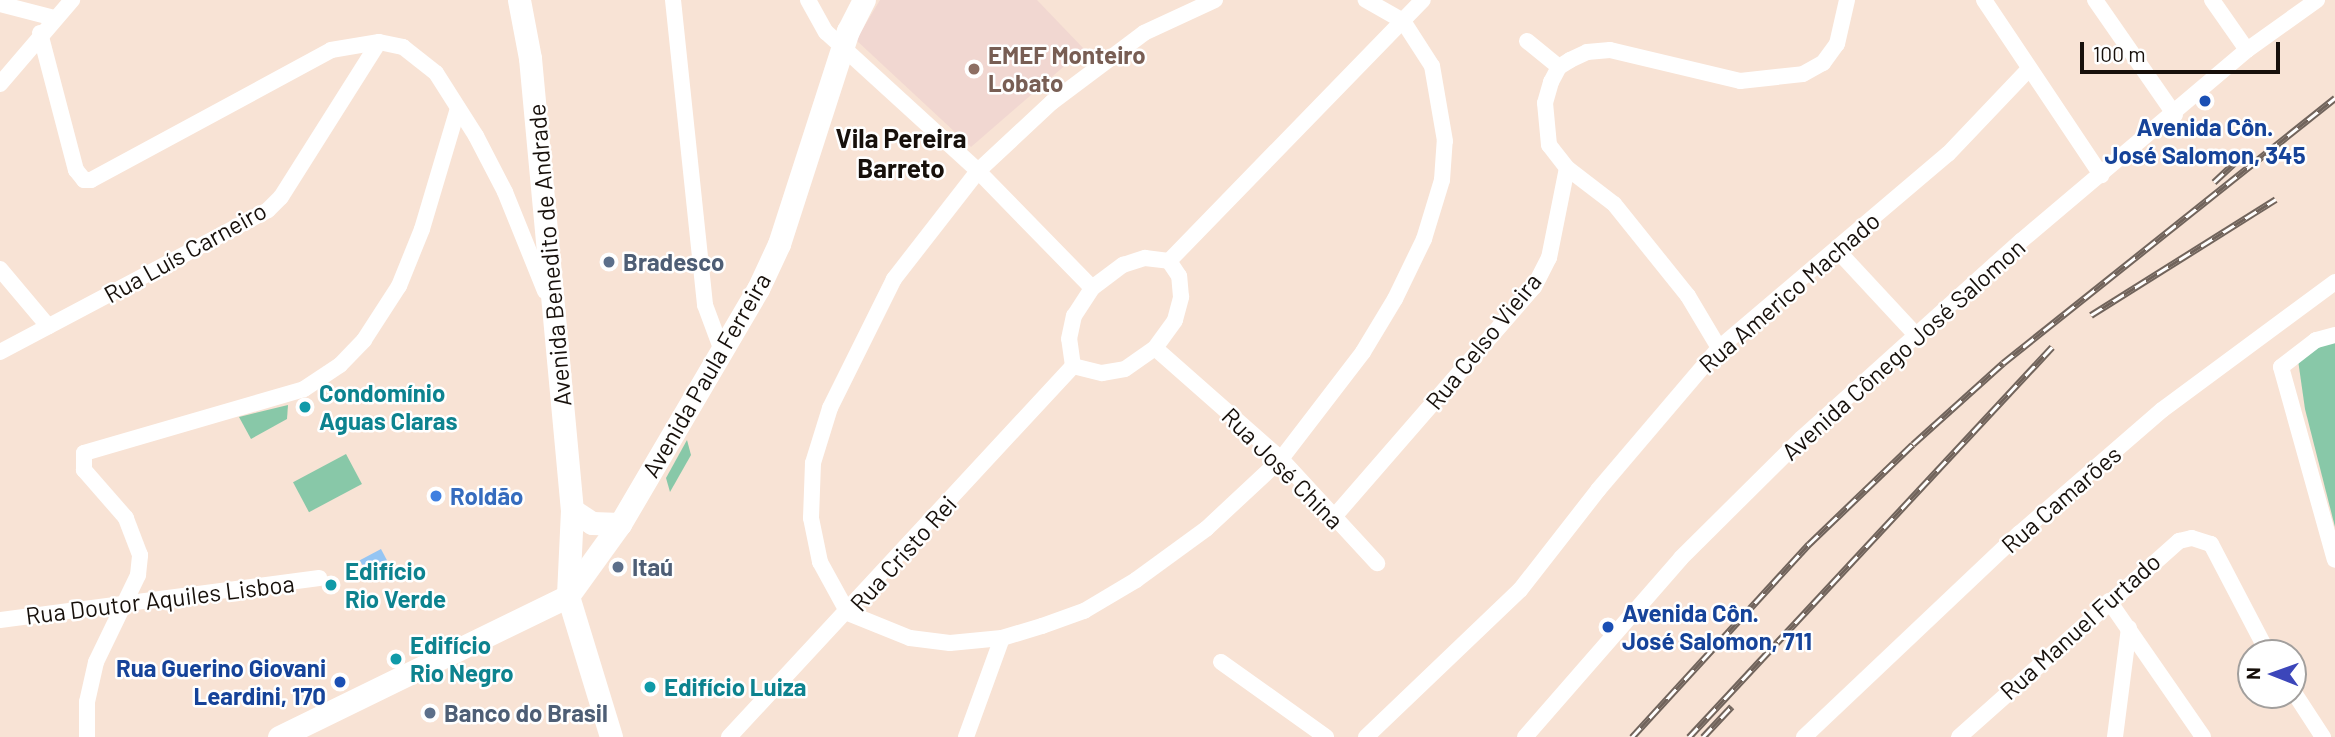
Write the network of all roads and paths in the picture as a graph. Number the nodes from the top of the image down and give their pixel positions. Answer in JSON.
{"nodes":[{"id":1,"x":72,"y":0,"type":"edge"},
{"id":2,"x":519,"y":0,"type":"edge"},
{"id":3,"x":673,"y":0,"type":"edge"},
{"id":4,"x":808,"y":0,"type":"edge"},
{"id":5,"x":864,"y":0,"type":"edge"},
{"id":6,"x":1215,"y":0,"type":"edge"},
{"id":7,"x":1366,"y":0,"type":"edge"},
{"id":8,"x":1423,"y":0,"type":"edge"},
{"id":9,"x":1847,"y":0,"type":"edge"},
{"id":10,"x":1984,"y":0,"type":"edge"},
{"id":11,"x":2095,"y":0,"type":"edge"},
{"id":12,"x":2212,"y":0,"type":"edge"},
{"id":13,"x":2317,"y":0,"type":"edge"},
{"id":14,"x":0,"y":4,"type":"edge"},
{"id":15,"x":1178,"y":7,"type":"edge"},
{"id":16,"x":54,"y":18,"type":"junction"},
{"id":17,"x":1403,"y":21,"type":"junction"},
{"id":18,"x":40,"y":33,"type":"junction"},
{"id":19,"x":1527,"y":41,"type":"dead end"},
{"id":20,"x":379,"y":42,"type":"junction"},
{"id":21,"x":842,"y":48,"type":"junction"},
{"id":22,"x":2247,"y":50,"type":"junction"},
{"id":23,"x":1559,"y":67,"type":"junction"},
{"id":24,"x":2029,"y":69,"type":"junction"},
{"id":25,"x":0,"y":84,"type":"edge"},
{"id":26,"x":458,"y":108,"type":"junction"},
{"id":27,"x":2175,"y":115,"type":"junction"},
{"id":28,"x":1567,"y":168,"type":"junction"},
{"id":29,"x":978,"y":171,"type":"junction"},
{"id":30,"x":2101,"y":175,"type":"junction"},
{"id":31,"x":1837,"y":250,"type":"junction"},
{"id":32,"x":1169,"y":261,"type":"junction"},
{"id":33,"x":0,"y":269,"type":"edge"},
{"id":34,"x":2335,"y":282,"type":"edge"},
{"id":35,"x":1092,"y":288,"type":"junction"},
{"id":36,"x":48,"y":326,"type":"junction"},
{"id":37,"x":556,"y":327,"type":"junction"},
{"id":38,"x":1915,"y":334,"type":"junction"},
{"id":39,"x":2335,"y":335,"type":"edge"},
{"id":40,"x":721,"y":348,"type":"junction"},
{"id":41,"x":1156,"y":348,"type":"junction"},
{"id":42,"x":1719,"y":348,"type":"junction"},
{"id":43,"x":0,"y":352,"type":"edge"},
{"id":44,"x":1073,"y":366,"type":"junction"},
{"id":45,"x":1280,"y":459,"type":"junction"},
{"id":46,"x":572,"y":510,"type":"junction"},
{"id":47,"x":1333,"y":518,"type":"junction"},
{"id":48,"x":620,"y":524,"type":"junction"},
{"id":49,"x":2335,"y":560,"type":"edge"},
{"id":50,"x":1377,"y":563,"type":"dead end"},
{"id":51,"x":587,"y":571,"type":"junction"},
{"id":52,"x":319,"y":578,"type":"dead end"},
{"id":53,"x":568,"y":596,"type":"junction"},
{"id":54,"x":2109,"y":601,"type":"junction"},
{"id":55,"x":124,"y":606,"type":"junction"},
{"id":56,"x":848,"y":613,"type":"junction"},
{"id":57,"x":0,"y":620,"type":"edge"},
{"id":58,"x":2129,"y":628,"type":"junction"},
{"id":59,"x":1002,"y":638,"type":"junction"},
{"id":60,"x":2261,"y":639,"type":"edge"},
{"id":61,"x":1221,"y":662,"type":"dead end"},
{"id":62,"x":2305,"y":709,"type":"edge"},
{"id":63,"x":87,"y":737,"type":"edge"},
{"id":64,"x":279,"y":737,"type":"edge"},
{"id":65,"x":611,"y":737,"type":"edge"},
{"id":66,"x":729,"y":737,"type":"edge"},
{"id":67,"x":966,"y":737,"type":"edge"},
{"id":68,"x":1326,"y":737,"type":"edge"},
{"id":69,"x":1366,"y":737,"type":"edge"},
{"id":70,"x":1525,"y":737,"type":"edge"},
{"id":71,"x":1804,"y":737,"type":"edge"},
{"id":72,"x":1959,"y":737,"type":"edge"},
{"id":73,"x":2115,"y":737,"type":"edge"},
{"id":74,"x":2203,"y":737,"type":"edge"},
{"id":75,"x":2323,"y":737,"type":"edge"}],
"edges":[{"from":1,"to":16,"type":"street"},
{"from":2,"to":37,"type":"main road","name":"Avenida Benedito de Andrade"},
{"from":3,"to":40,"type":"street"},
{"from":4,"to":21,"type":"street"},
{"from":5,"to":21,"type":"main road","name":"Avenida Paula Ferreira"},
{"from":6,"to":15,"type":"street"},
{"from":7,"to":17,"type":"street"},
{"from":8,"to":17,"type":"street"},
{"from":9,"to":23,"type":"street"},
{"from":10,"to":24,"type":"street"},
{"from":11,"to":27,"type":"street"},
{"from":12,"to":22,"type":"street"},
{"from":13,"to":22,"type":"street","name":"Avenida Cônego José Salomon"},
{"from":14,"to":16,"type":"street"},
{"from":15,"to":29,"type":"street"},
{"from":16,"to":18,"type":"street"},
{"from":17,"to":32,"type":"street"},
{"from":17,"to":45,"type":"street"},
{"from":18,"to":20,"type":"street"},
{"from":18,"to":25,"type":"street"},
{"from":19,"to":23,"type":"street"},
{"from":20,"to":26,"type":"street"},
{"from":20,"to":36,"type":"street","name":"Rua Luís Carneiro"},
{"from":21,"to":29,"type":"street"},
{"from":21,"to":40,"type":"main road","name":"Avenida Paula Ferreira"},
{"from":22,"to":27,"type":"street","name":"Avenida Cônego José Salomon"},
{"from":23,"to":28,"type":"street"},
{"from":24,"to":30,"type":"street"},
{"from":24,"to":31,"type":"street","name":"Rua Americo Machado"},
{"from":26,"to":37,"type":"street"},
{"from":26,"to":55,"type":"street"},
{"from":27,"to":30,"type":"street","name":"Avenida Cônego José Salomon"},
{"from":28,"to":42,"type":"street"},
{"from":28,"to":47,"type":"street","name":"Rua Celso Vieira"},
{"from":29,"to":35,"type":"street"},
{"from":29,"to":56,"type":"street"},
{"from":30,"to":38,"type":"street","name":"Avenida Cônego José Salomon"},
{"from":31,"to":38,"type":"street"},
{"from":31,"to":42,"type":"street","name":"Rua Americo Machado"},
{"from":32,"to":35,"type":"street"},
{"from":32,"to":41,"type":"street"},
{"from":33,"to":36,"type":"street"},
{"from":34,"to":71,"type":"street","name":"Rua Camarões"},
{"from":35,"to":44,"type":"street"},
{"from":36,"to":43,"type":"street","name":"Rua Luís Carneiro"},
{"from":37,"to":46,"type":"main road","name":"Avenida Benedito de Andrade"},
{"from":38,"to":70,"type":"street","name":"Avenida Cônego José Salomon"},
{"from":39,"to":49,"type":"street"},
{"from":40,"to":48,"type":"main road","name":"Avenida Paula Ferreira"},
{"from":41,"to":44,"type":"street"},
{"from":41,"to":45,"type":"street","name":"Rua José China"},
{"from":42,"to":69,"type":"street","name":"Rua Americo Machado"},
{"from":44,"to":56,"type":"street","name":"Rua Cristo Rei"},
{"from":45,"to":47,"type":"street","name":"Rua José China"},
{"from":45,"to":59,"type":"street"},
{"from":46,"to":48,"type":"main road"},
{"from":46,"to":51,"type":"main road","name":"Avenida Benedito de Andrade"},
{"from":46,"to":53,"type":"main road","name":"Avenida Benedito de Andrade"},
{"from":47,"to":50,"type":"street","name":"Rua José China"},
{"from":48,"to":51,"type":"main road","name":"Avenida Paula Ferreira"},
{"from":51,"to":53,"type":"main road","name":"Avenida Paula Ferreira"},
{"from":52,"to":55,"type":"street","name":"Rua Doutor Aquiles Lisboa"},
{"from":53,"to":64,"type":"main road"},
{"from":53,"to":65,"type":"main road"},
{"from":54,"to":58,"type":"street"},
{"from":54,"to":60,"type":"street","name":"Rua Manuel Furtado"},
{"from":54,"to":72,"type":"street","name":"Rua Manuel Furtado"},
{"from":55,"to":57,"type":"street","name":"Rua Doutor Aquiles Lisboa"},
{"from":55,"to":63,"type":"street"},
{"from":56,"to":59,"type":"street"},
{"from":56,"to":66,"type":"street","name":"Rua Cristo Rei"},
{"from":58,"to":73,"type":"street"},
{"from":58,"to":74,"type":"street"},
{"from":59,"to":67,"type":"street"},
{"from":61,"to":68,"type":"street"},
{"from":62,"to":75,"type":"street"}]}
